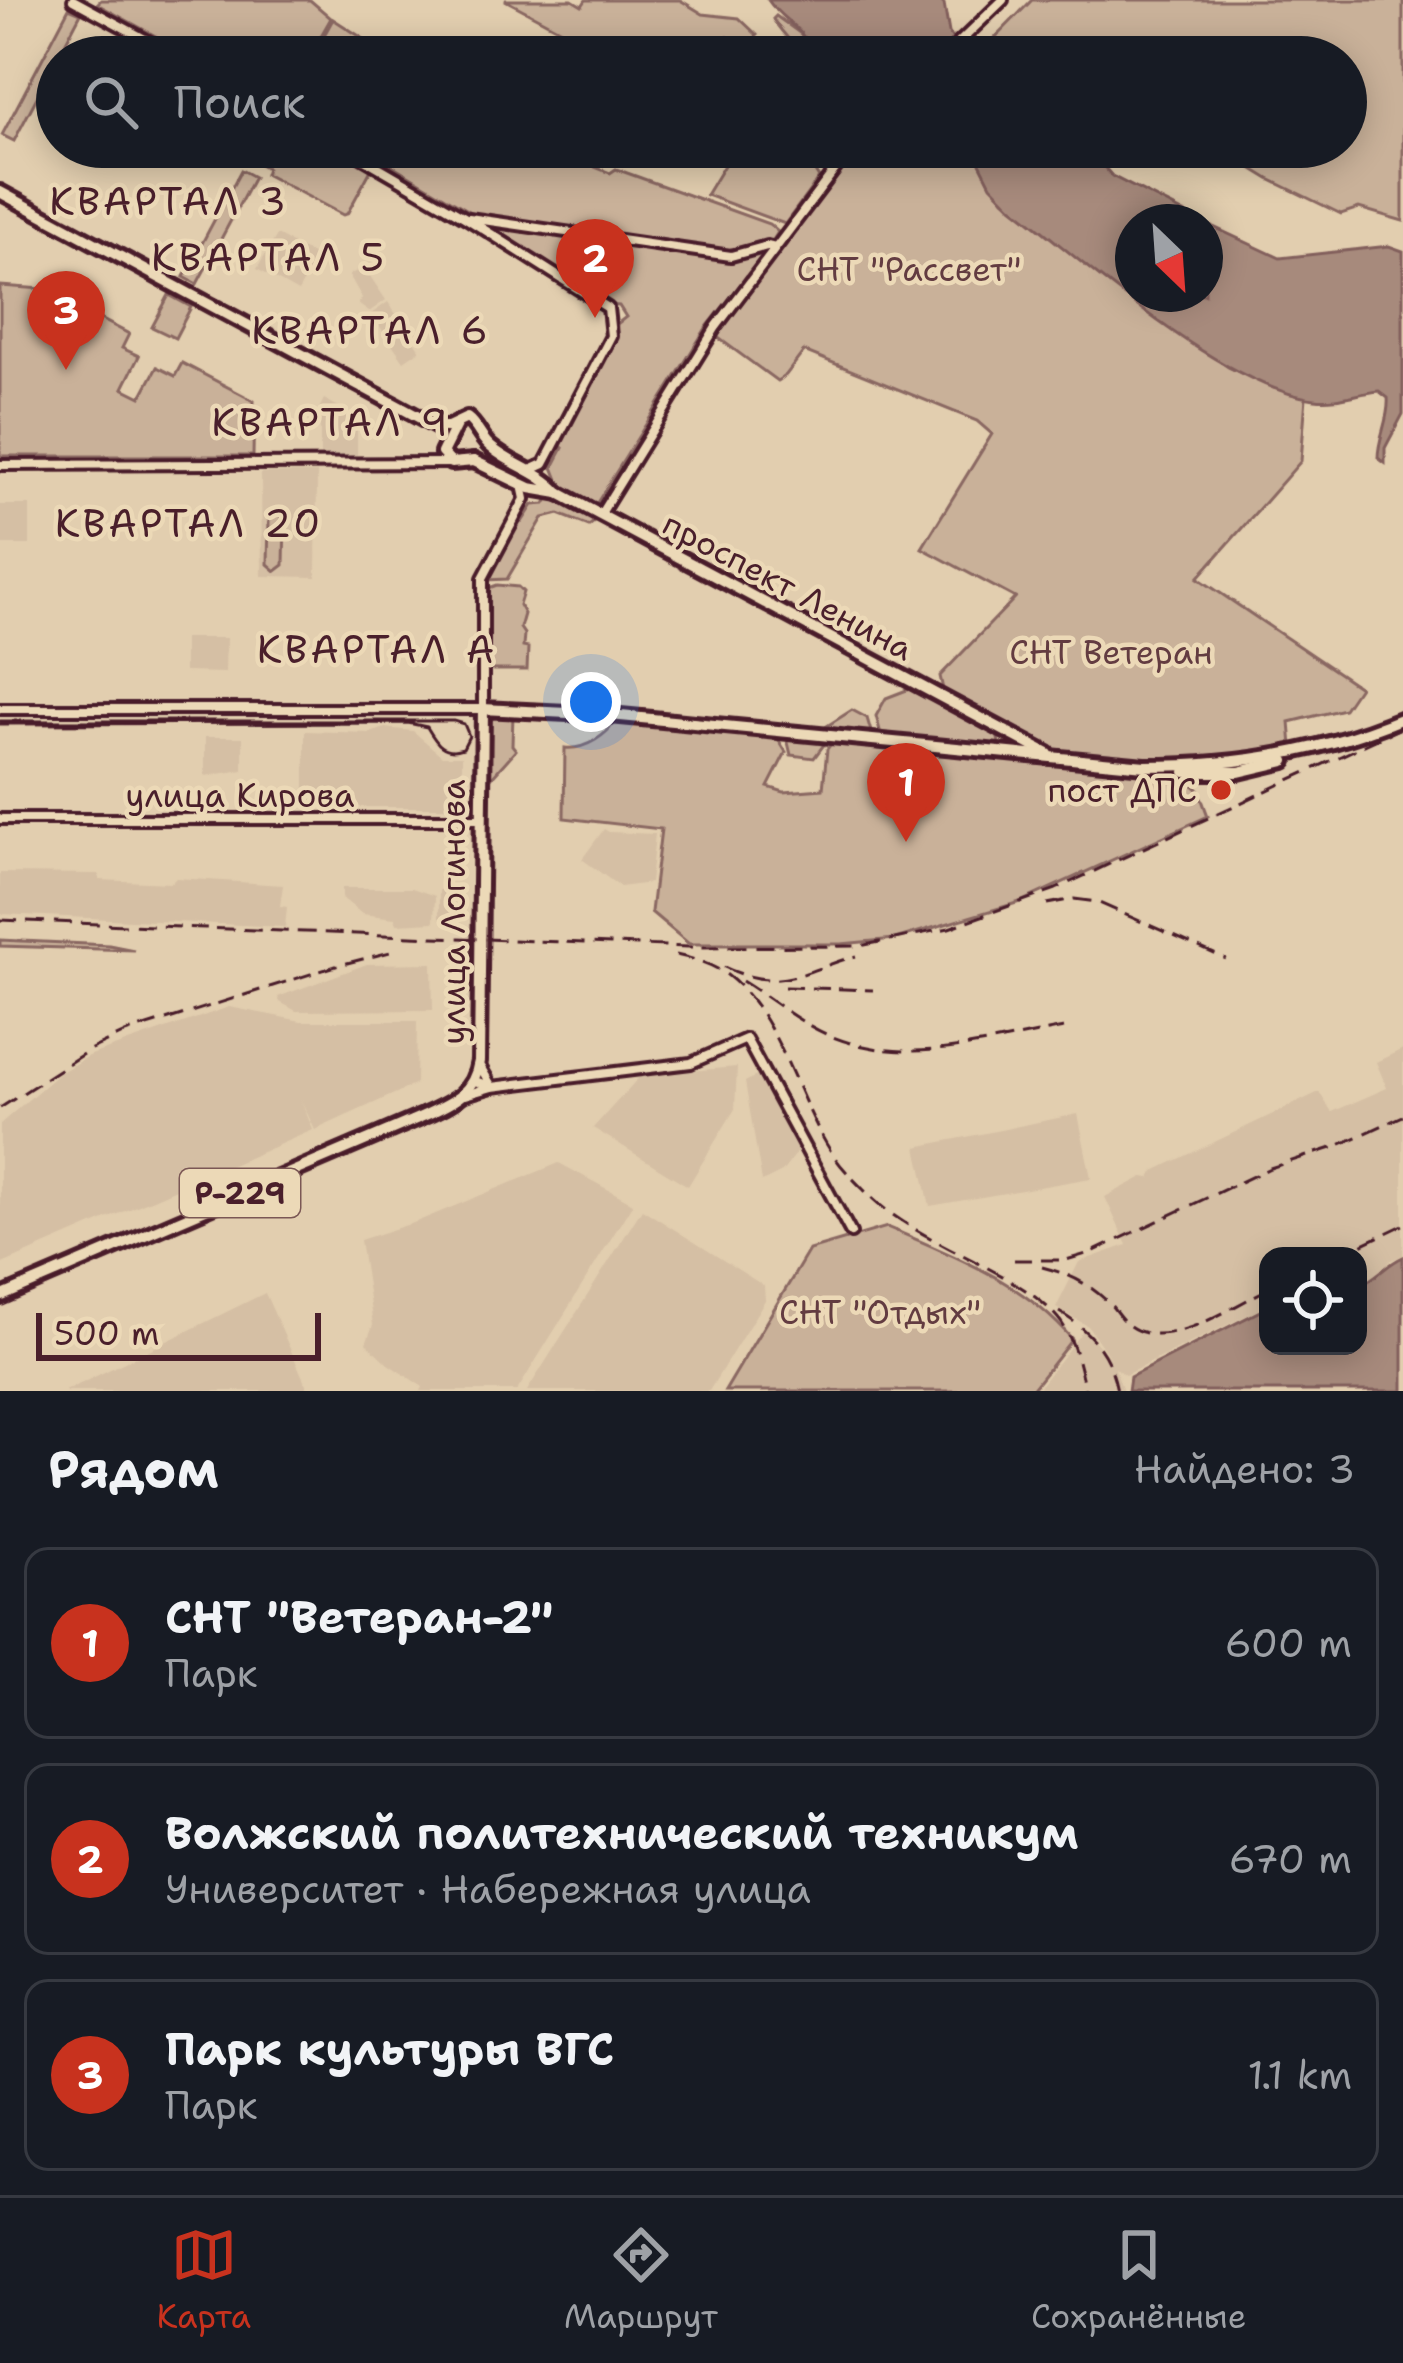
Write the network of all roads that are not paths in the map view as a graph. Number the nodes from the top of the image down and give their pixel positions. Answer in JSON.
{"nodes":[{"id":1,"x":73,"y":0,"type":"edge"},
{"id":2,"x":1003,"y":0,"type":"edge"},
{"id":3,"x":139,"y":36,"type":"edge"},
{"id":4,"x":965,"y":36,"type":"edge"},
{"id":5,"x":380,"y":168,"type":"edge"},
{"id":6,"x":836,"y":168,"type":"edge"},
{"id":7,"x":0,"y":192,"type":"edge"},
{"id":8,"x":466,"y":218,"type":"junction"},
{"id":9,"x":502,"y":224,"type":"junction"},
{"id":10,"x":496,"y":236,"type":"junction"},
{"id":11,"x":775,"y":248,"type":"junction"},
{"id":12,"x":462,"y":416,"type":"junction"},
{"id":13,"x":437,"y":427,"type":"junction"},
{"id":14,"x":485,"y":439,"type":"junction"},
{"id":15,"x":552,"y":448,"type":"junction"},
{"id":16,"x":445,"y":453,"type":"junction"},
{"id":17,"x":474,"y":461,"type":"junction"},
{"id":18,"x":0,"y":465,"type":"edge"},
{"id":19,"x":530,"y":469,"type":"junction"},
{"id":20,"x":522,"y":485,"type":"junction"},
{"id":21,"x":559,"y":493,"type":"junction"},
{"id":22,"x":516,"y":515,"type":"junction"},
{"id":23,"x":600,"y":515,"type":"junction"},
{"id":24,"x":0,"y":709,"type":"edge"},
{"id":25,"x":483,"y":710,"type":"junction"},
{"id":26,"x":1403,"y":718,"type":"edge"},
{"id":27,"x":995,"y":730,"type":"junction"},
{"id":28,"x":1017,"y":748,"type":"junction"},
{"id":29,"x":988,"y":752,"type":"junction"},
{"id":30,"x":0,"y":819,"type":"edge"},
{"id":31,"x":481,"y":819,"type":"junction"},
{"id":32,"x":479,"y":1060,"type":"junction"},
{"id":33,"x":475,"y":1082,"type":"junction"},
{"id":34,"x":492,"y":1087,"type":"junction"},
{"id":35,"x":460,"y":1097,"type":"junction"},
{"id":36,"x":851,"y":1233,"type":"dead end"},
{"id":37,"x":0,"y":1298,"type":"edge"}],
"edges":[{"from":1,"to":3,"type":"street"},
{"from":2,"to":4,"type":"street"},
{"from":5,"to":8,"type":"street"},
{"from":6,"to":11,"type":"street"},
{"from":7,"to":13,"type":"main road"},
{"from":8,"to":9,"type":"street"},
{"from":8,"to":10,"type":"street"},
{"from":9,"to":10,"type":"street"},
{"from":9,"to":11,"type":"street"},
{"from":10,"to":15,"type":"street"},
{"from":11,"to":23,"type":"street"},
{"from":12,"to":13,"type":"main road"},
{"from":12,"to":14,"type":"main road","name":"проспект Ленина"},
{"from":12,"to":16,"type":"main road"},
{"from":13,"to":16,"type":"main road"},
{"from":14,"to":17,"type":"main road"},
{"from":14,"to":19,"type":"main road","name":"проспект Ленина"},
{"from":15,"to":19,"type":"street"},
{"from":15,"to":21,"type":"street"},
{"from":16,"to":17,"type":"main road"},
{"from":16,"to":18,"type":"street"},
{"from":17,"to":20,"type":"main road","name":"проспект Ленина"},
{"from":19,"to":21,"type":"main road","name":"проспект Ленина"},
{"from":20,"to":21,"type":"main road","name":"проспект Ленина"},
{"from":20,"to":22,"type":"street","name":"улица Логинова"},
{"from":21,"to":22,"type":"street"},
{"from":21,"to":23,"type":"main road","name":"проспект Ленина"},
{"from":22,"to":25,"type":"street","name":"улица Логинова"},
{"from":23,"to":27,"type":"main road","name":"проспект Ленина"},
{"from":24,"to":25,"type":"street"},
{"from":25,"to":29,"type":"main road"},
{"from":25,"to":31,"type":"main road","name":"улица Логинова"},
{"from":26,"to":28,"type":"main road"},
{"from":27,"to":28,"type":"main road","name":"проспект Ленина"},
{"from":27,"to":29,"type":"main road"},
{"from":28,"to":29,"type":"main road"},
{"from":30,"to":31,"type":"street","name":"улица Кирова"},
{"from":31,"to":32,"type":"main road","name":"улица Логинова"},
{"from":32,"to":33,"type":"main road","name":"улица Логинова"},
{"from":32,"to":34,"type":"street"},
{"from":33,"to":34,"type":"street"},
{"from":33,"to":35,"type":"main road","name":"улица Логинова","number":"Р-229"},
{"from":34,"to":35,"type":"street"},
{"from":34,"to":36,"type":"street"},
{"from":35,"to":37,"type":"main road","name":"улица Логинова","number":"Р-229"}]}
